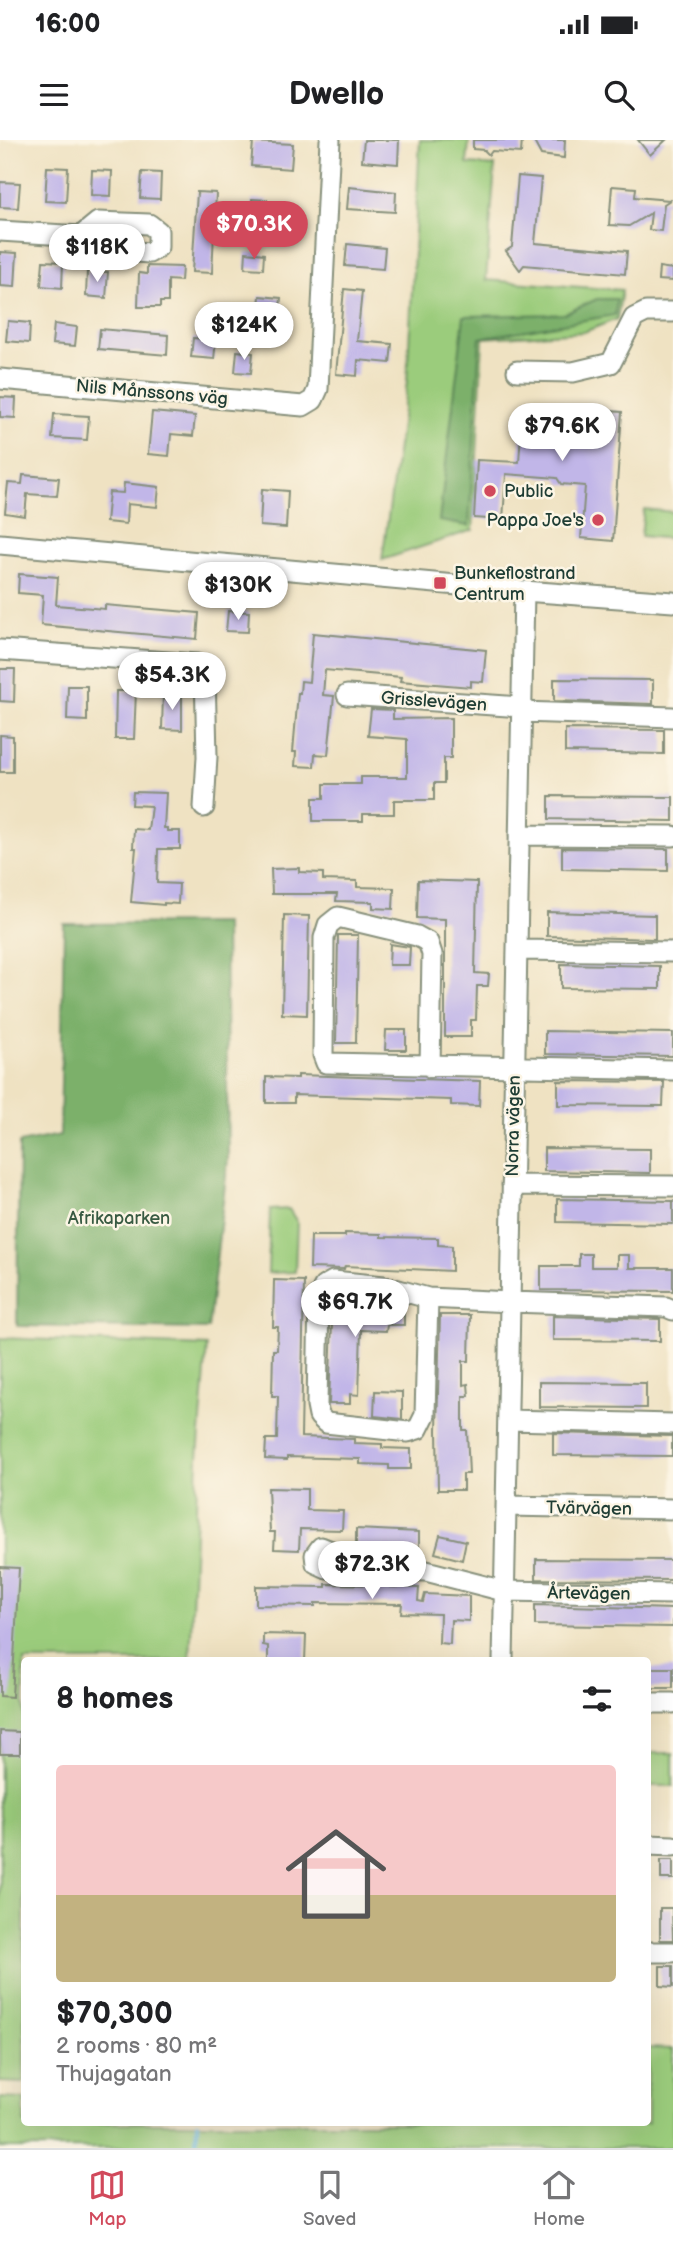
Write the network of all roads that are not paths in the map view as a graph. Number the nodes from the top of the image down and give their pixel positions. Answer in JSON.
{"nodes":[{"id":1,"x":330,"y":140,"type":"edge"},
{"id":2,"x":0,"y":231,"type":"edge"},
{"id":3,"x":81,"y":236,"type":"dead end"},
{"id":4,"x":673,"y":312,"type":"edge"},
{"id":5,"x":517,"y":371,"type":"dead end"},
{"id":6,"x":0,"y":379,"type":"edge"},
{"id":7,"x":0,"y":544,"type":"edge"},
{"id":8,"x":524,"y":591,"type":"junction"},
{"id":9,"x":673,"y":602,"type":"edge"},
{"id":10,"x":0,"y":650,"type":"edge"},
{"id":11,"x":347,"y":695,"type":"dead end"},
{"id":12,"x":521,"y":710,"type":"junction"},
{"id":13,"x":673,"y":717,"type":"edge"},
{"id":14,"x":204,"y":807,"type":"dead end"},
{"id":15,"x":519,"y":835,"type":"junction"},
{"id":16,"x":673,"y":836,"type":"edge"},
{"id":17,"x":517,"y":950,"type":"junction"},
{"id":18,"x":673,"y":952,"type":"edge"},
{"id":19,"x":430,"y":1067,"type":"junction"},
{"id":20,"x":514,"y":1068,"type":"junction"},
{"id":21,"x":673,"y":1070,"type":"edge"},
{"id":22,"x":512,"y":1185,"type":"junction"},
{"id":23,"x":673,"y":1186,"type":"edge"},
{"id":24,"x":428,"y":1297,"type":"junction"},
{"id":25,"x":510,"y":1302,"type":"junction"},
{"id":26,"x":673,"y":1310,"type":"edge"},
{"id":27,"x":508,"y":1420,"type":"junction"},
{"id":28,"x":673,"y":1423,"type":"edge"},
{"id":29,"x":506,"y":1506,"type":"junction"},
{"id":30,"x":673,"y":1510,"type":"edge"},
{"id":31,"x":345,"y":1569,"type":"dead end"},
{"id":32,"x":505,"y":1591,"type":"junction"},
{"id":33,"x":673,"y":1594,"type":"edge"},
{"id":34,"x":503,"y":1657,"type":"edge"},
{"id":35,"x":651,"y":1703,"type":"edge"},
{"id":36,"x":673,"y":1703,"type":"edge"},
{"id":37,"x":651,"y":1845,"type":"edge"},
{"id":38,"x":673,"y":1846,"type":"edge"},
{"id":39,"x":651,"y":1952,"type":"edge"},
{"id":40,"x":673,"y":1952,"type":"edge"}],
"edges":[{"from":1,"to":6,"type":"street","name":"Nils Månssons väg"},
{"from":2,"to":3,"type":"street"},
{"from":4,"to":5,"type":"street"},
{"from":7,"to":8,"type":"street"},
{"from":8,"to":9,"type":"street"},
{"from":8,"to":12,"type":"street","name":"Norra vägen"},
{"from":10,"to":14,"type":"street"},
{"from":11,"to":12,"type":"street","name":"Grisslevägen"},
{"from":12,"to":13,"type":"street","name":"Grisslevägen"},
{"from":12,"to":15,"type":"street","name":"Norra vägen"},
{"from":15,"to":16,"type":"street"},
{"from":15,"to":17,"type":"street","name":"Norra vägen"},
{"from":17,"to":18,"type":"street"},
{"from":17,"to":20,"type":"street","name":"Norra vägen"},
{"from":19,"to":19,"type":"street"},
{"from":19,"to":20,"type":"street"},
{"from":20,"to":21,"type":"street"},
{"from":20,"to":22,"type":"street","name":"Norra vägen"},
{"from":22,"to":23,"type":"street"},
{"from":22,"to":25,"type":"street","name":"Norra vägen"},
{"from":24,"to":24,"type":"street"},
{"from":24,"to":25,"type":"street"},
{"from":25,"to":26,"type":"street"},
{"from":25,"to":27,"type":"street","name":"Norra vägen"},
{"from":27,"to":28,"type":"street"},
{"from":27,"to":29,"type":"street","name":"Norra vägen"},
{"from":29,"to":30,"type":"street","name":"Tvärvägen"},
{"from":29,"to":32,"type":"street","name":"Norra vägen"},
{"from":31,"to":32,"type":"street","name":"Årtevägen"},
{"from":32,"to":33,"type":"street","name":"Årtevägen"},
{"from":32,"to":34,"type":"street","name":"Norra vägen"},
{"from":35,"to":36,"type":"street"},
{"from":37,"to":38,"type":"street"},
{"from":39,"to":40,"type":"street"}]}
